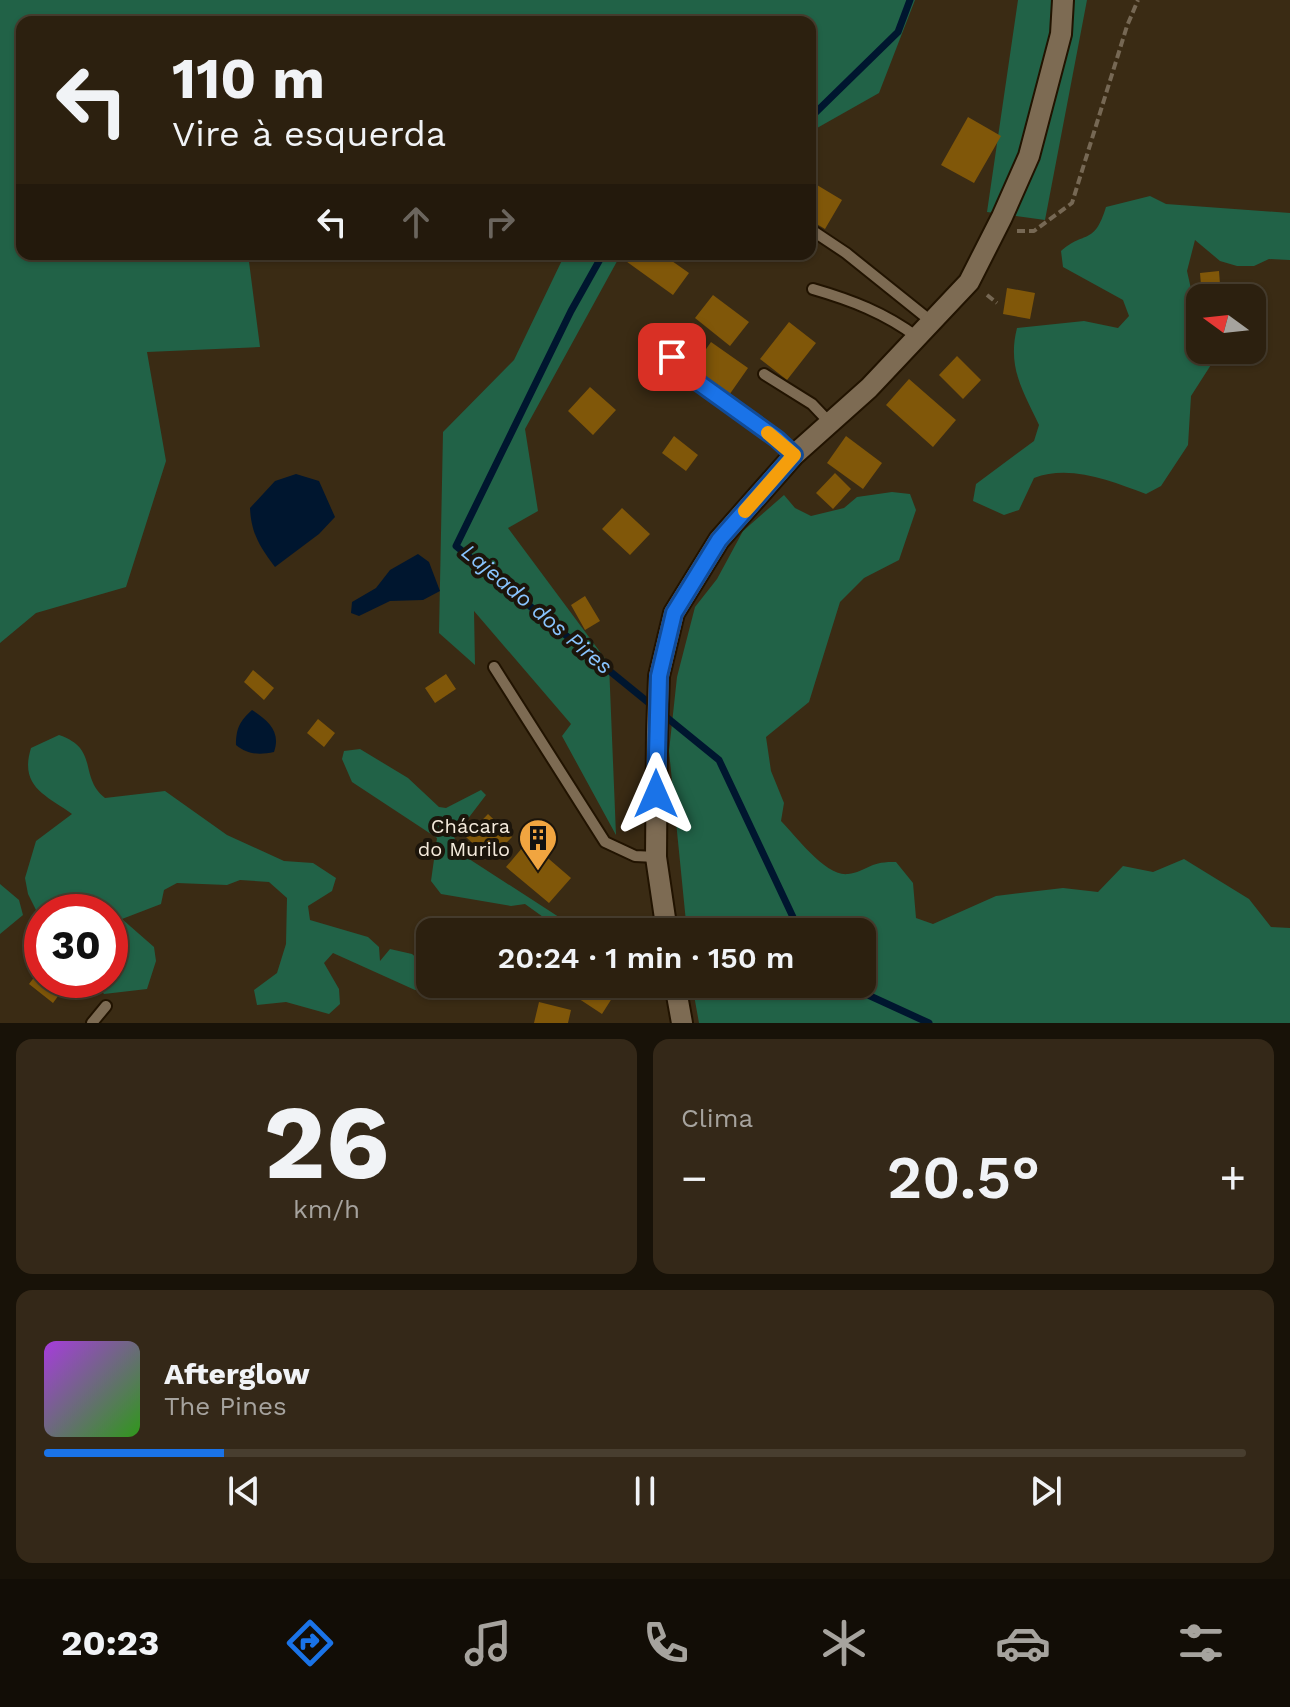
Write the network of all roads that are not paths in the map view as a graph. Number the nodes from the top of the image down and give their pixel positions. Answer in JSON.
{"nodes":[{"id":1,"x":1063,"y":0,"type":"edge"},
{"id":2,"x":816,"y":233,"type":"edge"},
{"id":3,"x":813,"y":289,"type":"dead end"},
{"id":4,"x":932,"y":322,"type":"junction"},
{"id":5,"x":917,"y":337,"type":"junction"},
{"id":6,"x":672,"y":357,"type":"dead end"},
{"id":7,"x":764,"y":374,"type":"dead end"},
{"id":8,"x":831,"y":424,"type":"junction"},
{"id":9,"x":794,"y":455,"type":"junction"},
{"id":10,"x":494,"y":667,"type":"dead end"},
{"id":11,"x":656,"y":857,"type":"junction"},
{"id":12,"x":665,"y":918,"type":"edge"},
{"id":13,"x":678,"y":998,"type":"edge"},
{"id":14,"x":106,"y":1006,"type":"dead end"},
{"id":15,"x":92,"y":1023,"type":"edge"},
{"id":16,"x":682,"y":1023,"type":"edge"}],
"edges":[{"from":1,"to":4,"type":"street"},
{"from":2,"to":4,"type":"lane"},
{"from":3,"to":5,"type":"lane"},
{"from":4,"to":5,"type":"street"},
{"from":5,"to":8,"type":"street"},
{"from":6,"to":9,"type":"lane"},
{"from":7,"to":8,"type":"lane"},
{"from":8,"to":9,"type":"street"},
{"from":9,"to":11,"type":"street"},
{"from":10,"to":11,"type":"lane"},
{"from":11,"to":12,"type":"street"},
{"from":13,"to":16,"type":"street"},
{"from":14,"to":15,"type":"lane"}]}
